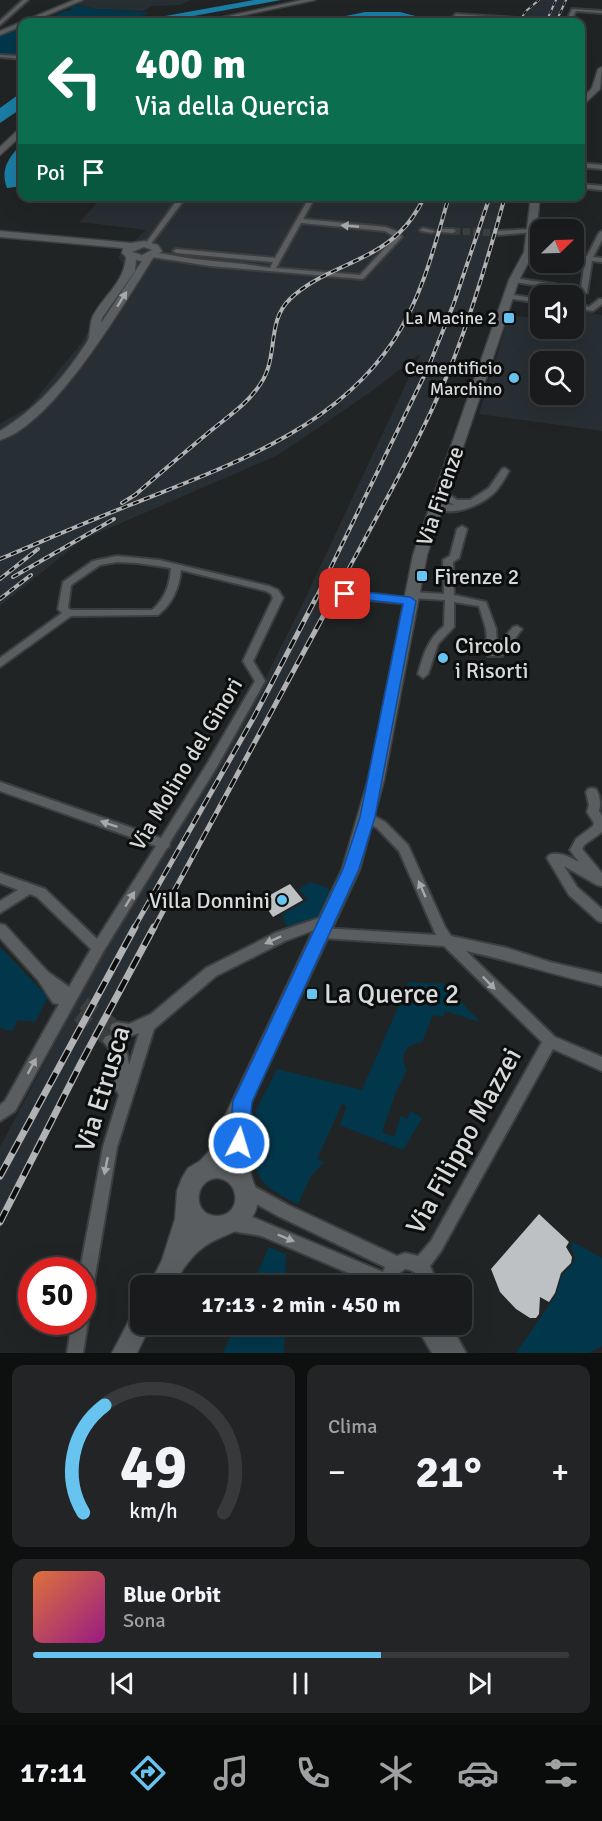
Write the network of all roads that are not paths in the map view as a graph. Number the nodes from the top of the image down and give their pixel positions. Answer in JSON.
{"nodes":[{"id":1,"x":26,"y":0,"type":"edge"},
{"id":2,"x":80,"y":0,"type":"edge"},
{"id":3,"x":312,"y":0,"type":"edge"},
{"id":4,"x":602,"y":12,"type":"edge"},
{"id":5,"x":456,"y":15,"type":"dead end"},
{"id":6,"x":36,"y":18,"type":"edge"},
{"id":7,"x":224,"y":18,"type":"edge"},
{"id":8,"x":502,"y":18,"type":"edge"},
{"id":9,"x":569,"y":18,"type":"edge"},
{"id":10,"x":0,"y":24,"type":"edge"},
{"id":11,"x":18,"y":26,"type":"edge"},
{"id":12,"x":0,"y":33,"type":"edge"},
{"id":13,"x":0,"y":56,"type":"edge"},
{"id":14,"x":18,"y":58,"type":"edge"},
{"id":15,"x":602,"y":71,"type":"edge"},
{"id":16,"x":585,"y":100,"type":"edge"},
{"id":17,"x":18,"y":135,"type":"edge"},
{"id":18,"x":0,"y":152,"type":"edge"},
{"id":19,"x":585,"y":165,"type":"edge"},
{"id":20,"x":602,"y":167,"type":"edge"},
{"id":21,"x":585,"y":186,"type":"edge"},
{"id":22,"x":602,"y":188,"type":"edge"},
{"id":23,"x":181,"y":201,"type":"edge"},
{"id":24,"x":311,"y":201,"type":"edge"},
{"id":25,"x":535,"y":201,"type":"edge"},
{"id":26,"x":533,"y":219,"type":"edge"},
{"id":27,"x":300,"y":221,"type":"junction"},
{"id":28,"x":423,"y":230,"type":"dead end"},
{"id":29,"x":432,"y":231,"type":"dead end"},
{"id":30,"x":442,"y":231,"type":"dead end"},
{"id":31,"x":453,"y":231,"type":"tunnel mouth"},
{"id":32,"x":530,"y":231,"type":"edge"},
{"id":33,"x":499,"y":233,"type":"tunnel mouth"},
{"id":34,"x":602,"y":233,"type":"edge"},
{"id":35,"x":0,"y":234,"type":"edge"},
{"id":36,"x":152,"y":251,"type":"junction"},
{"id":37,"x":130,"y":252,"type":"junction"},
{"id":38,"x":220,"y":256,"type":"junction"},
{"id":39,"x":530,"y":258,"type":"edge"},
{"id":40,"x":584,"y":258,"type":"edge"},
{"id":41,"x":589,"y":259,"type":"junction"},
{"id":42,"x":277,"y":260,"type":"junction"},
{"id":43,"x":602,"y":260,"type":"edge"},
{"id":44,"x":209,"y":264,"type":"junction"},
{"id":45,"x":272,"y":270,"type":"junction"},
{"id":46,"x":514,"y":280,"type":"junction"},
{"id":47,"x":509,"y":296,"type":"junction"},
{"id":48,"x":530,"y":299,"type":"edge"},
{"id":49,"x":602,"y":301,"type":"edge"},
{"id":50,"x":584,"y":308,"type":"edge"},
{"id":51,"x":92,"y":340,"type":"junction"},
{"id":52,"x":14,"y":426,"type":"junction"},
{"id":53,"x":0,"y":430,"type":"edge"},
{"id":54,"x":0,"y":436,"type":"edge"},
{"id":55,"x":505,"y":471,"type":"dead end"},
{"id":56,"x":443,"y":486,"type":"junction"},
{"id":57,"x":435,"y":506,"type":"junction"},
{"id":58,"x":458,"y":506,"type":"junction"},
{"id":59,"x":431,"y":520,"type":"junction"},
{"id":60,"x":462,"y":529,"type":"dead end"},
{"id":61,"x":176,"y":568,"type":"junction"},
{"id":62,"x":448,"y":597,"type":"junction"},
{"id":63,"x":411,"y":598,"type":"junction"},
{"id":64,"x":341,"y":606,"type":"dead end"},
{"id":65,"x":69,"y":613,"type":"junction"},
{"id":66,"x":517,"y":628,"type":"dead end"},
{"id":67,"x":0,"y":663,"type":"edge"},
{"id":68,"x":423,"y":674,"type":"dead end"},
{"id":69,"x":0,"y":786,"type":"edge"},
{"id":70,"x":592,"y":792,"type":"dead end"},
{"id":71,"x":368,"y":817,"type":"junction"},
{"id":72,"x":601,"y":822,"type":"edge"},
{"id":73,"x":165,"y":843,"type":"junction"},
{"id":74,"x":0,"y":878,"type":"edge"},
{"id":75,"x":602,"y":881,"type":"edge"},
{"id":76,"x":30,"y":888,"type":"junction"},
{"id":77,"x":0,"y":908,"type":"edge"},
{"id":78,"x":602,"y":917,"type":"edge"},
{"id":79,"x":325,"y":927,"type":"junction"},
{"id":80,"x":0,"y":929,"type":"edge"},
{"id":81,"x":447,"y":941,"type":"junction"},
{"id":82,"x":98,"y":948,"type":"junction"},
{"id":83,"x":602,"y":980,"type":"edge"},
{"id":84,"x":186,"y":992,"type":"junction"},
{"id":85,"x":61,"y":994,"type":"tunnel mouth"},
{"id":86,"x":550,"y":1041,"type":"junction"},
{"id":87,"x":602,"y":1064,"type":"edge"},
{"id":88,"x":243,"y":1101,"type":"junction"},
{"id":89,"x":121,"y":1110,"type":"junction"},
{"id":90,"x":0,"y":1114,"type":"edge"},
{"id":91,"x":208,"y":1168,"type":"junction"},
{"id":92,"x":243,"y":1183,"type":"junction"},
{"id":93,"x":187,"y":1196,"type":"junction"},
{"id":94,"x":224,"y":1226,"type":"junction"},
{"id":95,"x":91,"y":1257,"type":"edge"},
{"id":96,"x":172,"y":1264,"type":"junction"},
{"id":97,"x":396,"y":1264,"type":"junction"},
{"id":98,"x":420,"y":1266,"type":"junction"},
{"id":99,"x":166,"y":1275,"type":"edge"},
{"id":100,"x":371,"y":1275,"type":"edge"},
{"id":101,"x":390,"y":1275,"type":"edge"},
{"id":102,"x":427,"y":1275,"type":"edge"},
{"id":103,"x":78,"y":1335,"type":"edge"},
{"id":104,"x":134,"y":1335,"type":"edge"},
{"id":105,"x":430,"y":1335,"type":"edge"},
{"id":106,"x":447,"y":1335,"type":"edge"},
{"id":107,"x":75,"y":1353,"type":"edge"},
{"id":108,"x":124,"y":1353,"type":"edge"},
{"id":109,"x":441,"y":1353,"type":"edge"},
{"id":110,"x":458,"y":1353,"type":"edge"}],
"edges":[{"from":1,"to":10,"type":"street"},
{"from":2,"to":6,"type":"main road"},
{"from":3,"to":7,"type":"main road"},
{"from":4,"to":9,"type":"street"},
{"from":5,"to":8,"type":"street"},
{"from":11,"to":12,"type":"main road"},
{"from":13,"to":14,"type":"street"},
{"from":15,"to":16,"type":"main road"},
{"from":17,"to":18,"type":"main road"},
{"from":19,"to":20,"type":"street"},
{"from":21,"to":22,"type":"street"},
{"from":23,"to":36,"type":"street"},
{"from":24,"to":27,"type":"street"},
{"from":25,"to":26,"type":"main road","name":"Via Firenze"},
{"from":27,"to":42,"type":"street"},
{"from":45,"to":27,"type":"street","one_way":true},
{"from":28,"to":29,"type":"street"},
{"from":30,"to":31,"type":"street"},
{"from":32,"to":33,"type":"street"},
{"from":34,"to":41,"type":"street"},
{"from":35,"to":37,"type":"main road"},
{"from":36,"to":37,"type":"main road"},
{"from":36,"to":38,"type":"street"},
{"from":36,"to":44,"type":"street"},
{"from":51,"to":36,"type":"main road","one_way":true},
{"from":37,"to":51,"type":"main road"},
{"from":38,"to":42,"type":"street"},
{"from":38,"to":44,"type":"street"},
{"from":39,"to":46,"type":"main road","name":"Via Firenze"},
{"from":40,"to":41,"type":"street"},
{"from":41,"to":43,"type":"street"},
{"from":41,"to":46,"type":"street"},
{"from":42,"to":45,"type":"street"},
{"from":44,"to":45,"type":"street"},
{"from":46,"to":47,"type":"main road","name":"Via Firenze"},
{"from":47,"to":48,"type":"street"},
{"from":47,"to":56,"type":"main road","name":"Via Firenze"},
{"from":49,"to":50,"type":"street"},
{"from":51,"to":52,"type":"main road"},
{"from":52,"to":53,"type":"main road"},
{"from":52,"to":54,"type":"main road"},
{"from":55,"to":58,"type":"street"},
{"from":56,"to":57,"type":"main road","name":"Via Firenze"},
{"from":56,"to":58,"type":"street"},
{"from":57,"to":58,"type":"street"},
{"from":57,"to":59,"type":"main road","name":"Via Firenze"},
{"from":58,"to":59,"type":"street"},
{"from":59,"to":63,"type":"main road","name":"Via Firenze"},
{"from":60,"to":62,"type":"street"},
{"from":61,"to":65,"type":"street"},
{"from":61,"to":65,"type":"street","name":"Via Molino del Ginori"},
{"from":61,"to":73,"type":"street","name":"Via Molino del Ginori"},
{"from":62,"to":63,"type":"street"},
{"from":62,"to":66,"type":"street"},
{"from":62,"to":68,"type":"street"},
{"from":63,"to":64,"type":"street"},
{"from":63,"to":71,"type":"main road","name":"Via Firenze"},
{"from":65,"to":67,"type":"street"},
{"from":73,"to":69,"type":"street","one_way":true},
{"from":70,"to":72,"type":"street"},
{"from":71,"to":79,"type":"main road","name":"Via Firenze"},
{"from":81,"to":71,"type":"street","one_way":true},
{"from":72,"to":75,"type":"street"},
{"from":82,"to":73,"type":"street","name":"Via Molino del Ginori","one_way":true},
{"from":74,"to":76,"type":"street"},
{"from":75,"to":78,"type":"street"},
{"from":76,"to":77,"type":"street"},
{"from":76,"to":82,"type":"street"},
{"from":79,"to":81,"type":"street"},
{"from":79,"to":84,"type":"street","name":"Via Etrusca","one_way":true},
{"from":79,"to":88,"type":"main road","name":"Via Firenze"},
{"from":80,"to":85,"type":"street"},
{"from":81,"to":83,"type":"street"},
{"from":81,"to":86,"type":"street","one_way":true},
{"from":90,"to":82,"type":"street","name":"Via Molino del Ginori","one_way":true},
{"from":84,"to":89,"type":"street","name":"Via Etrusca"},
{"from":84,"to":89,"type":"street"},
{"from":86,"to":87,"type":"street"},
{"from":86,"to":98,"type":"street","name":"Via Filippo Mazzei"},
{"from":88,"to":91,"type":"main road","name":"Via Firenze"},
{"from":88,"to":92,"type":"main road","name":"Via Firenze"},
{"from":89,"to":95,"type":"street","name":"Via Etrusca","one_way":true},
{"from":91,"to":92,"type":"main road"},
{"from":91,"to":93,"type":"main road","name":"Via Firenze"},
{"from":92,"to":94,"type":"main road","name":"Via Firenze"},
{"from":92,"to":97,"type":"street","name":"Via Filippo Mazzei"},
{"from":93,"to":94,"type":"main road"},
{"from":93,"to":96,"type":"main road","name":"Via Firenze"},
{"from":94,"to":96,"type":"main road","name":"Via Firenze"},
{"from":94,"to":100,"type":"street","one_way":true},
{"from":96,"to":99,"type":"main road","name":"Via Firenze"},
{"from":97,"to":98,"type":"street","name":"Via Filippo Mazzei"},
{"from":97,"to":101,"type":"street"},
{"from":98,"to":102,"type":"street","name":"Via Filippo Mazzei"},
{"from":103,"to":107,"type":"street"},
{"from":104,"to":108,"type":"main road"},
{"from":105,"to":109,"type":"street"},
{"from":106,"to":110,"type":"street"}]}
